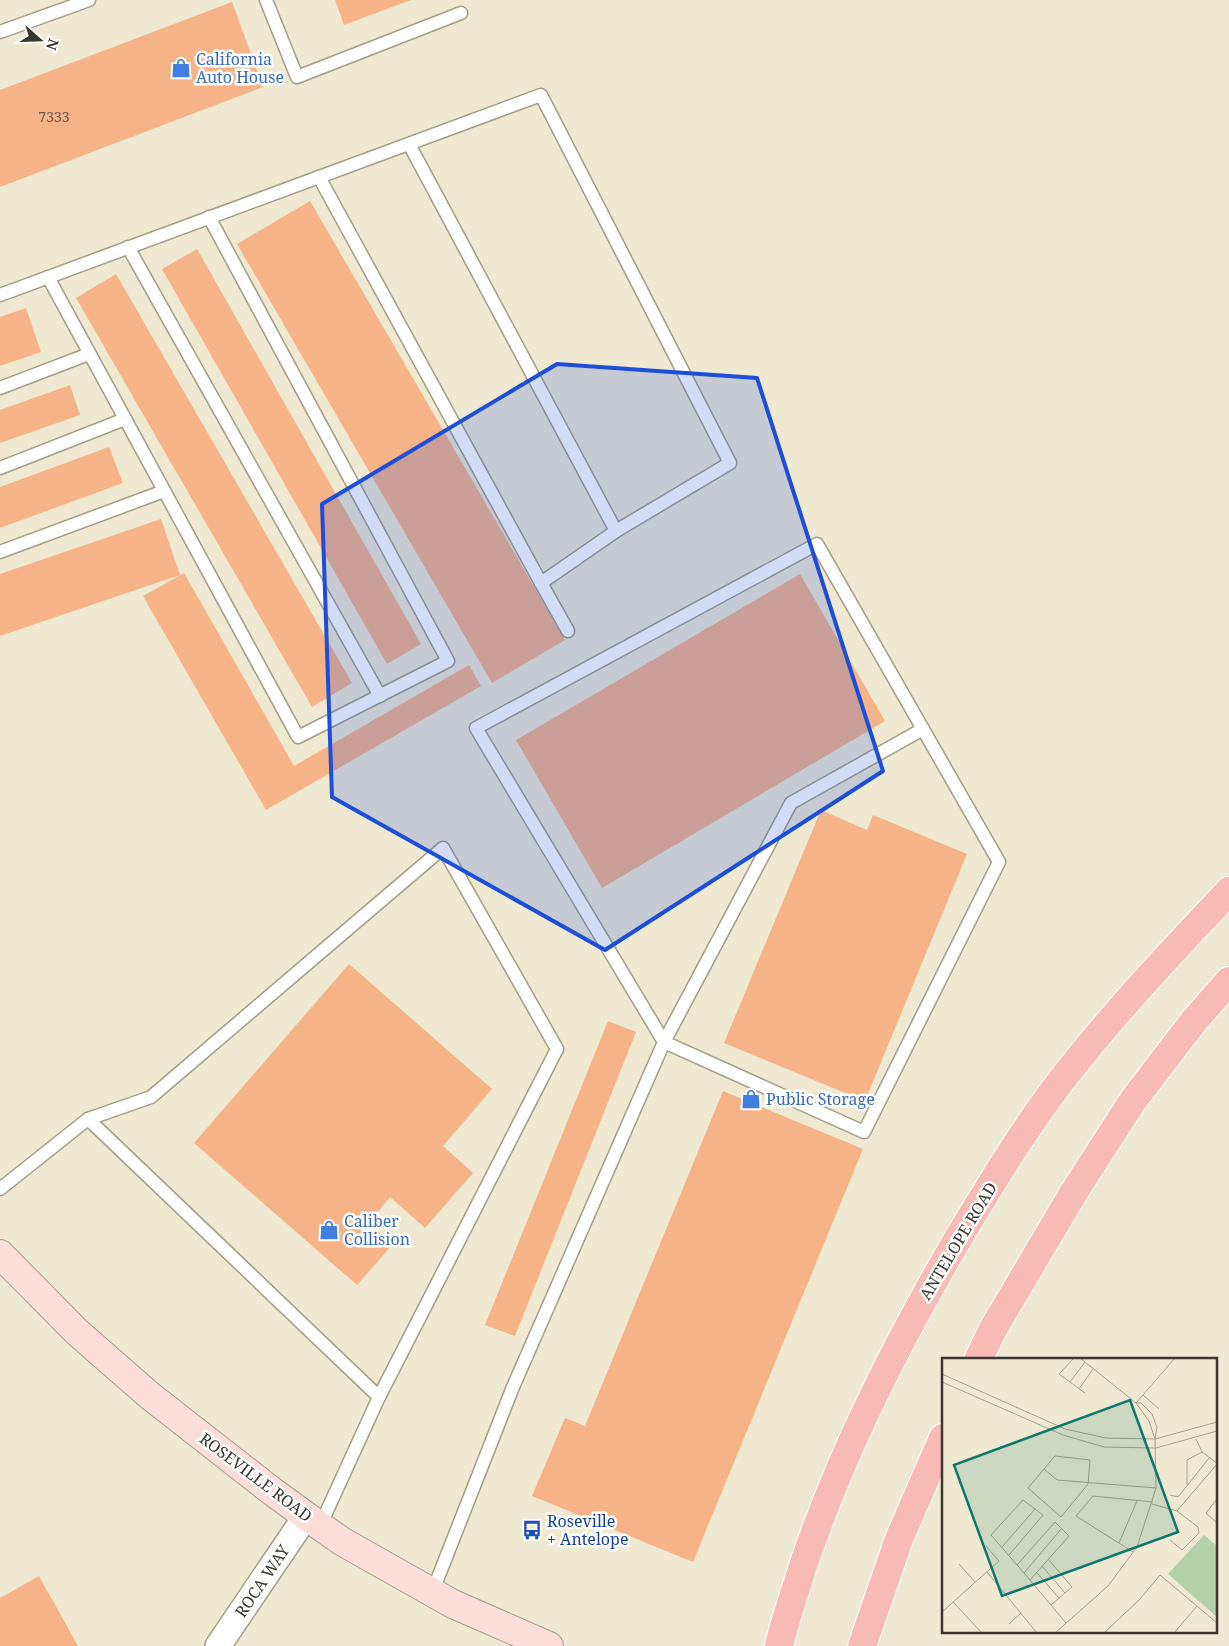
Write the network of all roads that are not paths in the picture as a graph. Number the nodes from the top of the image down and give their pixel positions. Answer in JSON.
{"nodes":[{"id":1,"x":89,"y":0,"type":"edge"},
{"id":2,"x":266,"y":0,"type":"edge"},
{"id":3,"x":461,"y":13,"type":"dead end"},
{"id":4,"x":0,"y":32,"type":"edge"},
{"id":5,"x":409,"y":144,"type":"junction"},
{"id":6,"x":319,"y":177,"type":"junction"},
{"id":7,"x":208,"y":218,"type":"junction"},
{"id":8,"x":128,"y":247,"type":"junction"},
{"id":9,"x":48,"y":277,"type":"junction"},
{"id":10,"x":0,"y":295,"type":"edge"},
{"id":11,"x":89,"y":354,"type":"junction"},
{"id":12,"x":0,"y":388,"type":"edge"},
{"id":13,"x":125,"y":419,"type":"junction"},
{"id":14,"x":0,"y":468,"type":"edge"},
{"id":15,"x":164,"y":491,"type":"junction"},
{"id":16,"x":616,"y":531,"type":"junction"},
{"id":17,"x":0,"y":552,"type":"edge"},
{"id":18,"x":542,"y":583,"type":"junction"},
{"id":19,"x":568,"y":631,"type":"dead end"},
{"id":20,"x":380,"y":696,"type":"junction"},
{"id":21,"x":923,"y":729,"type":"junction"},
{"id":22,"x":1229,"y":891,"type":"edge"},
{"id":23,"x":1229,"y":981,"type":"edge"},
{"id":24,"x":664,"y":1042,"type":"junction"},
{"id":25,"x":88,"y":1120,"type":"junction"},
{"id":26,"x":0,"y":1189,"type":"edge"},
{"id":27,"x":0,"y":1254,"type":"edge"},
{"id":28,"x":979,"y":1358,"type":"edge"},
{"id":29,"x":379,"y":1397,"type":"junction"},
{"id":30,"x":942,"y":1440,"type":"edge"},
{"id":31,"x":313,"y":1521,"type":"junction"},
{"id":32,"x":432,"y":1593,"type":"junction"},
{"id":33,"x":218,"y":1646,"type":"edge"},
{"id":34,"x":550,"y":1646,"type":"edge"},
{"id":35,"x":778,"y":1646,"type":"edge"},
{"id":36,"x":862,"y":1646,"type":"edge"}],
"edges":[{"from":1,"to":4,"type":"lane"},
{"from":2,"to":3,"type":"lane"},
{"from":5,"to":6,"type":"lane"},
{"from":5,"to":16,"type":"lane"},
{"from":5,"to":16,"type":"lane"},
{"from":6,"to":7,"type":"lane"},
{"from":6,"to":18,"type":"lane"},
{"from":7,"to":8,"type":"lane"},
{"from":7,"to":20,"type":"lane"},
{"from":8,"to":9,"type":"lane"},
{"from":8,"to":20,"type":"lane"},
{"from":9,"to":10,"type":"lane"},
{"from":9,"to":11,"type":"lane"},
{"from":11,"to":12,"type":"lane"},
{"from":11,"to":13,"type":"lane"},
{"from":13,"to":14,"type":"lane"},
{"from":13,"to":15,"type":"lane"},
{"from":15,"to":17,"type":"lane"},
{"from":15,"to":20,"type":"lane"},
{"from":16,"to":18,"type":"lane"},
{"from":18,"to":19,"type":"lane"},
{"from":21,"to":24,"type":"lane"},
{"from":21,"to":24,"type":"lane"},
{"from":21,"to":24,"type":"lane"},
{"from":22,"to":35,"type":"main road","name":"ANTELOPE ROAD"},
{"from":23,"to":28,"type":"main road"},
{"from":24,"to":32,"type":"lane"},
{"from":25,"to":26,"type":"lane"},
{"from":25,"to":29,"type":"lane"},
{"from":25,"to":29,"type":"lane"},
{"from":27,"to":31,"type":"main road","name":"ROSEVILLE ROAD"},
{"from":29,"to":31,"type":"lane"},
{"from":30,"to":36,"type":"main road"},
{"from":31,"to":32,"type":"main road","name":"ROSEVILLE ROAD"},
{"from":31,"to":33,"type":"street","name":"ROCA WAY"},
{"from":32,"to":34,"type":"main road","name":"ROSEVILLE ROAD"}]}
